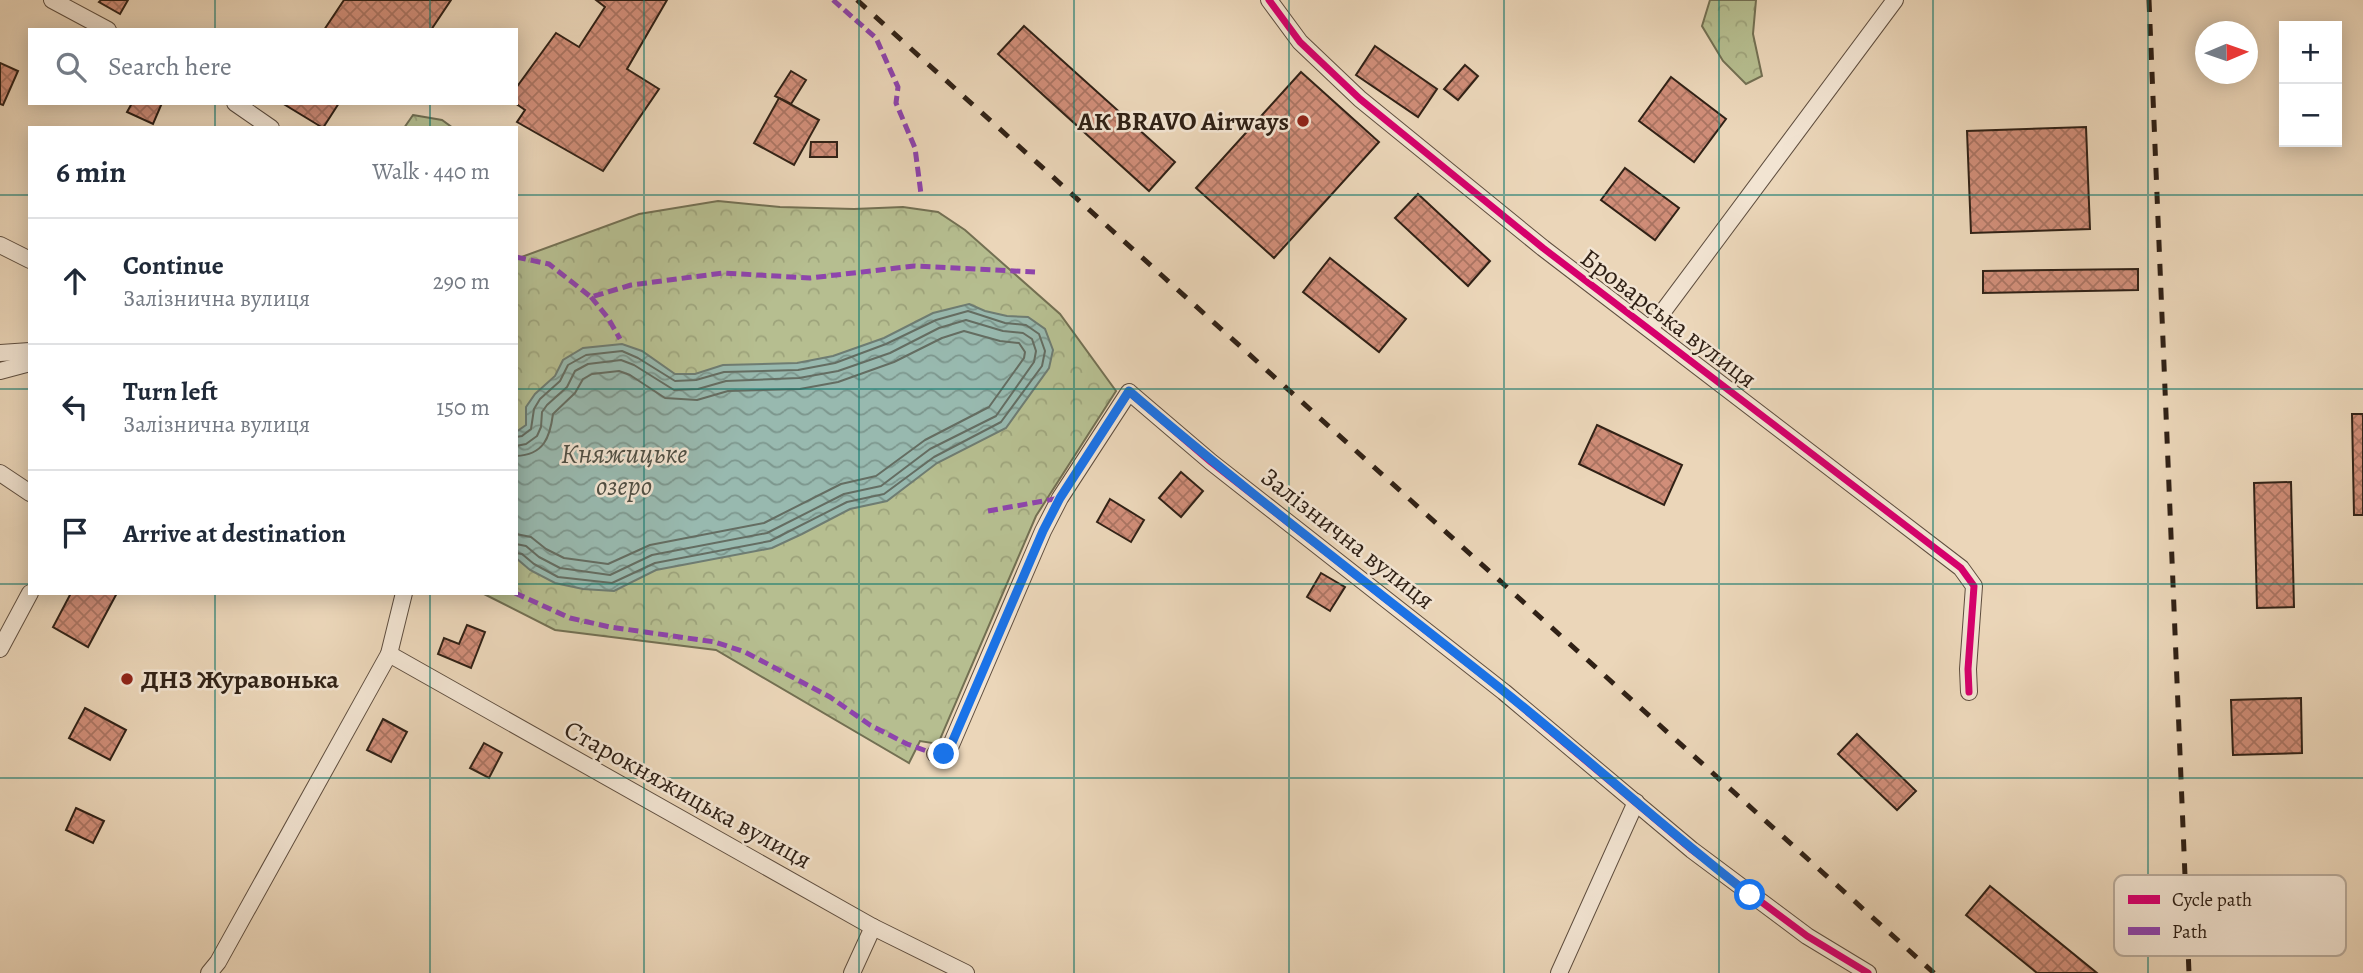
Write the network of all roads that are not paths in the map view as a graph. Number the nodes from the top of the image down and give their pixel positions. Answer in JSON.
{"nodes":[{"id":1,"x":52,"y":0,"type":"edge"},
{"id":2,"x":1269,"y":0,"type":"edge"},
{"id":3,"x":1895,"y":0,"type":"edge"},
{"id":4,"x":104,"y":28,"type":"edge"},
{"id":5,"x":237,"y":105,"type":"edge"},
{"id":6,"x":268,"y":126,"type":"edge"},
{"id":7,"x":0,"y":245,"type":"edge"},
{"id":8,"x":28,"y":259,"type":"edge"},
{"id":9,"x":1650,"y":330,"type":"junction"},
{"id":10,"x":28,"y":351,"type":"edge"},
{"id":11,"x":0,"y":353,"type":"edge"},
{"id":12,"x":28,"y":364,"type":"edge"},
{"id":13,"x":0,"y":371,"type":"edge"},
{"id":14,"x":0,"y":473,"type":"edge"},
{"id":15,"x":28,"y":492,"type":"edge"},
{"id":16,"x":29,"y":595,"type":"edge"},
{"id":17,"x":404,"y":595,"type":"edge"},
{"id":18,"x":0,"y":649,"type":"edge"},
{"id":19,"x":389,"y":654,"type":"junction"},
{"id":20,"x":1969,"y":692,"type":"dead end"},
{"id":21,"x":935,"y":754,"type":"dead end"},
{"id":22,"x":1636,"y":802,"type":"junction"},
{"id":23,"x":873,"y":927,"type":"junction"},
{"id":24,"x":209,"y":973,"type":"edge"},
{"id":25,"x":852,"y":973,"type":"edge"},
{"id":26,"x":965,"y":973,"type":"edge"},
{"id":27,"x":1559,"y":973,"type":"edge"},
{"id":28,"x":1868,"y":973,"type":"edge"}],
"edges":[{"from":1,"to":4,"type":"street"},
{"from":2,"to":9,"type":"street","name":"Броварська вулиця"},
{"from":3,"to":9,"type":"street"},
{"from":5,"to":6,"type":"street"},
{"from":7,"to":8,"type":"street"},
{"from":9,"to":20,"type":"street","name":"Броварська вулиця"},
{"from":10,"to":11,"type":"street"},
{"from":12,"to":13,"type":"street"},
{"from":14,"to":15,"type":"street"},
{"from":16,"to":18,"type":"street"},
{"from":17,"to":19,"type":"street"},
{"from":19,"to":23,"type":"street","name":"Старокняжицька вулиця"},
{"from":19,"to":24,"type":"street"},
{"from":21,"to":22,"type":"street","name":"Залізнична вулиця"},
{"from":22,"to":27,"type":"street"},
{"from":22,"to":28,"type":"street","name":"Залізнична вулиця"},
{"from":23,"to":25,"type":"street"},
{"from":23,"to":26,"type":"street","name":"Старокняжицька вулиця"}]}
